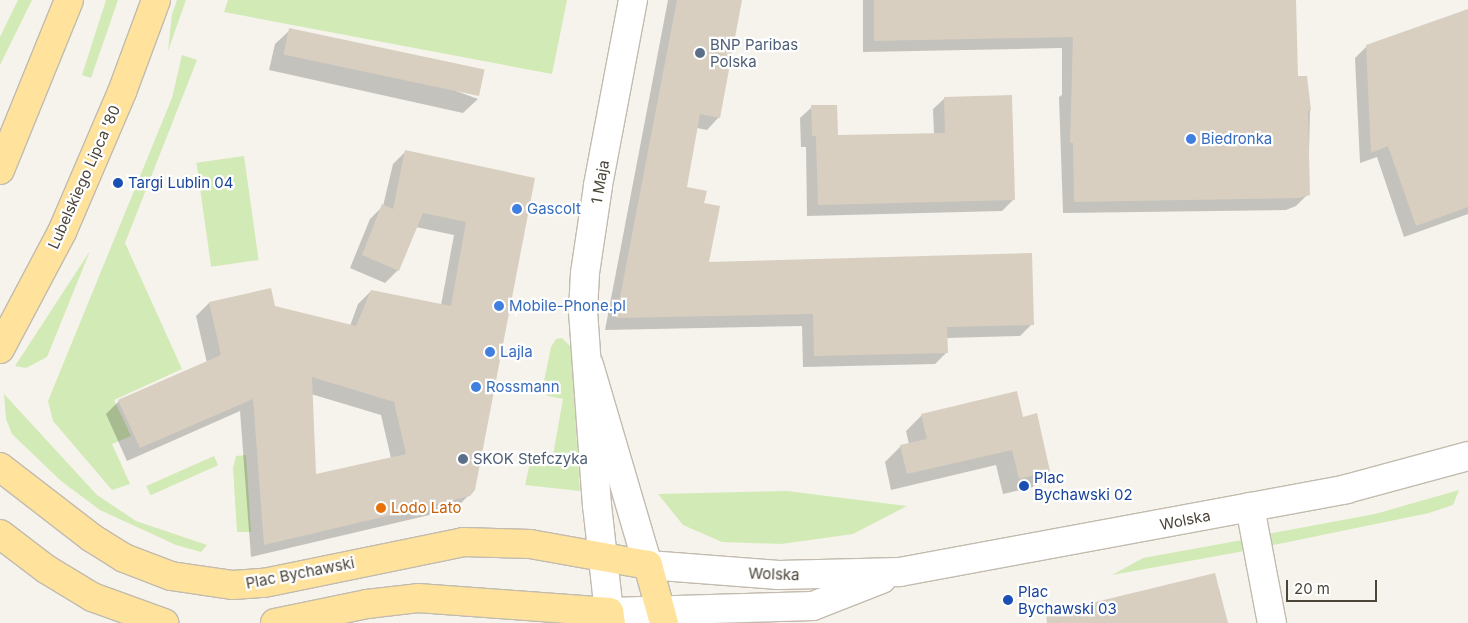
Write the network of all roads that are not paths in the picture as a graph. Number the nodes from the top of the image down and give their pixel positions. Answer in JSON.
{"nodes":[{"id":1,"x":69,"y":0,"type":"edge"},
{"id":2,"x":156,"y":0,"type":"edge"},
{"id":3,"x":633,"y":0,"type":"edge"},
{"id":4,"x":0,"y":170,"type":"edge"},
{"id":5,"x":0,"y":350,"type":"edge"},
{"id":6,"x":589,"y":365,"type":"junction"},
{"id":7,"x":1468,"y":456,"type":"edge"},
{"id":8,"x":0,"y":467,"type":"edge"},
{"id":9,"x":1250,"y":508,"type":"junction"},
{"id":10,"x":0,"y":534,"type":"edge"},
{"id":11,"x":602,"y":557,"type":"junction"},
{"id":12,"x":648,"y":565,"type":"junction"},
{"id":13,"x":900,"y":572,"type":"junction"},
{"id":14,"x":813,"y":606,"type":"junction"},
{"id":15,"x":610,"y":617,"type":"edge"},
{"id":16,"x":663,"y":617,"type":"edge"},
{"id":17,"x":164,"y":623,"type":"edge"},
{"id":18,"x":275,"y":623,"type":"edge"},
{"id":19,"x":774,"y":623,"type":"edge"},
{"id":20,"x":1272,"y":623,"type":"edge"}],
"edges":[{"from":1,"to":4,"type":"main road"},
{"from":2,"to":5,"type":"main road","name":"Lubelskiego Lipca '80"},
{"from":3,"to":6,"type":"street","name":"1 Maja"},
{"from":6,"to":11,"type":"street","name":"1 Maja"},
{"from":6,"to":12,"type":"street","name":"1 Maja"},
{"from":7,"to":9,"type":"street","name":"Wolska"},
{"from":8,"to":11,"type":"main road","name":"Plac Bychawski"},
{"from":9,"to":13,"type":"street","name":"Wolska"},
{"from":9,"to":20,"type":"street"},
{"from":10,"to":17,"type":"main road"},
{"from":11,"to":12,"type":"main road","name":"Plac Bychawski"},
{"from":11,"to":15,"type":"street"},
{"from":12,"to":13,"type":"street","name":"Wolska"},
{"from":12,"to":16,"type":"main road"},
{"from":13,"to":14,"type":"street","name":"Wolska"},
{"from":14,"to":16,"type":"street","name":"Wolska"},
{"from":14,"to":19,"type":"street"},
{"from":15,"to":16,"type":"street"},
{"from":15,"to":18,"type":"main road"}]}
